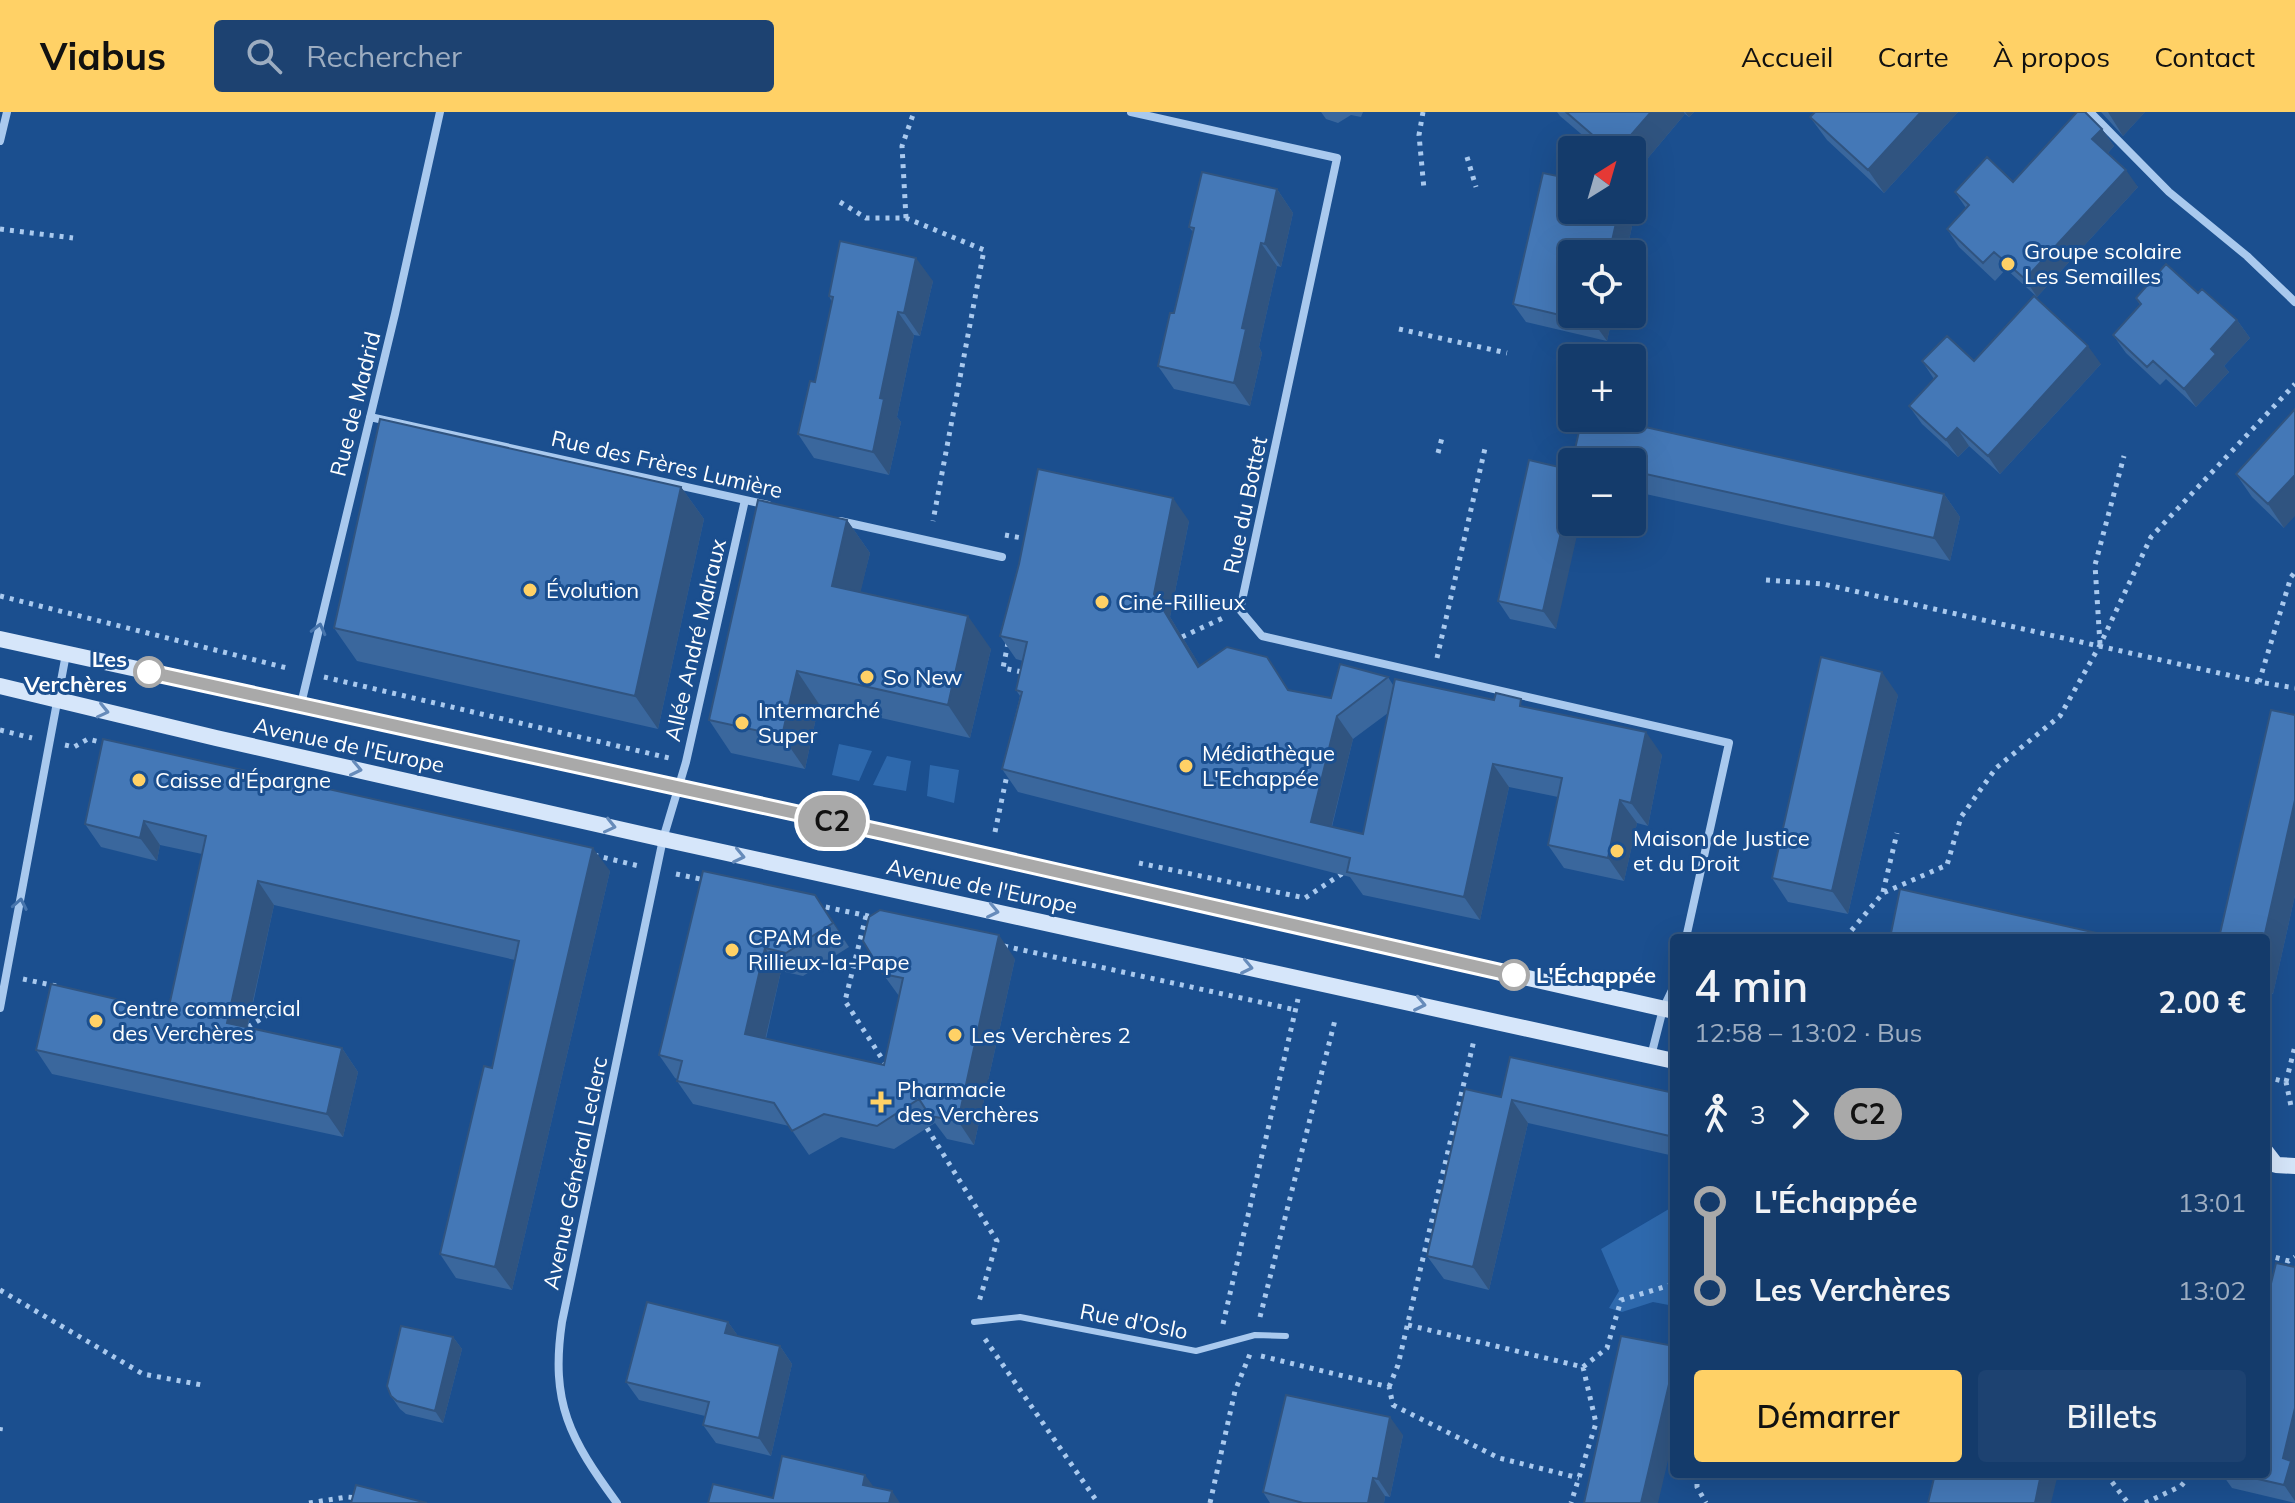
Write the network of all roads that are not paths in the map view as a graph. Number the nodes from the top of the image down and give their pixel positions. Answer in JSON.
{"nodes":[{"id":1,"x":7,"y":112,"type":"edge"},
{"id":2,"x":440,"y":112,"type":"edge"},
{"id":3,"x":1131,"y":112,"type":"edge"},
{"id":4,"x":2090,"y":112,"type":"edge"},
{"id":5,"x":0,"y":141,"type":"edge"},
{"id":6,"x":2295,"y":302,"type":"edge"},
{"id":7,"x":370,"y":417,"type":"junction"},
{"id":8,"x":745,"y":500,"type":"junction"},
{"id":9,"x":774,"y":506,"type":"edge"},
{"id":10,"x":833,"y":520,"type":"edge"},
{"id":11,"x":1002,"y":557,"type":"dead end"},
{"id":12,"x":0,"y":639,"type":"edge"},
{"id":13,"x":66,"y":654,"type":"junction"},
{"id":14,"x":0,"y":686,"type":"edge"},
{"id":15,"x":57,"y":700,"type":"junction"},
{"id":16,"x":301,"y":704,"type":"junction"},
{"id":17,"x":678,"y":787,"type":"junction"},
{"id":18,"x":663,"y":839,"type":"junction"},
{"id":19,"x":1687,"y":934,"type":"edge"},
{"id":20,"x":0,"y":1008,"type":"edge"},
{"id":21,"x":1668,"y":1010,"type":"edge"},
{"id":22,"x":1651,"y":1056,"type":"junction"},
{"id":23,"x":1670,"y":1060,"type":"edge"},
{"id":24,"x":2270,"y":1164,"type":"edge"},
{"id":25,"x":2295,"y":1166,"type":"edge"},
{"id":26,"x":974,"y":1322,"type":"road end"},
{"id":27,"x":1286,"y":1336,"type":"dead end"},
{"id":28,"x":617,"y":1503,"type":"edge"}],
"edges":[{"from":1,"to":5,"type":"street"},
{"from":2,"to":7,"type":"street","name":"Rue de Madrid"},
{"from":3,"to":19,"type":"street","name":"Rue du Bottet"},
{"from":4,"to":6,"type":"street"},
{"from":7,"to":8,"type":"street","name":"Rue des Frères Lumière"},
{"from":16,"to":7,"type":"street","name":"Rue de Madrid","one_way":true},
{"from":8,"to":9,"type":"street","name":"Rue des Frères Lumière"},
{"from":8,"to":17,"type":"street","name":"Allée André Malraux"},
{"from":10,"to":11,"type":"street"},
{"from":12,"to":13,"type":"street","name":"Avenue de l'Europe"},
{"from":13,"to":15,"type":"street"},
{"from":13,"to":16,"type":"street","name":"Avenue de l'Europe"},
{"from":14,"to":15,"type":"street","name":"Avenue de l'Europe"},
{"from":15,"to":18,"type":"street","name":"Avenue de l'Europe","one_way":true},
{"from":20,"to":15,"type":"street","one_way":true},
{"from":16,"to":17,"type":"street","name":"Avenue de l'Europe"},
{"from":17,"to":18,"type":"street","name":"Allée André Malraux"},
{"from":17,"to":21,"type":"street","name":"Avenue de l'Europe"},
{"from":18,"to":22,"type":"street","name":"Avenue de l'Europe","one_way":true},
{"from":18,"to":28,"type":"street","name":"Avenue Général Leclerc"},
{"from":21,"to":22,"type":"street"},
{"from":22,"to":23,"type":"street","name":"Avenue de l'Europe"},
{"from":24,"to":25,"type":"street"},
{"from":26,"to":27,"type":"lane","name":"Rue d'Oslo"}]}
